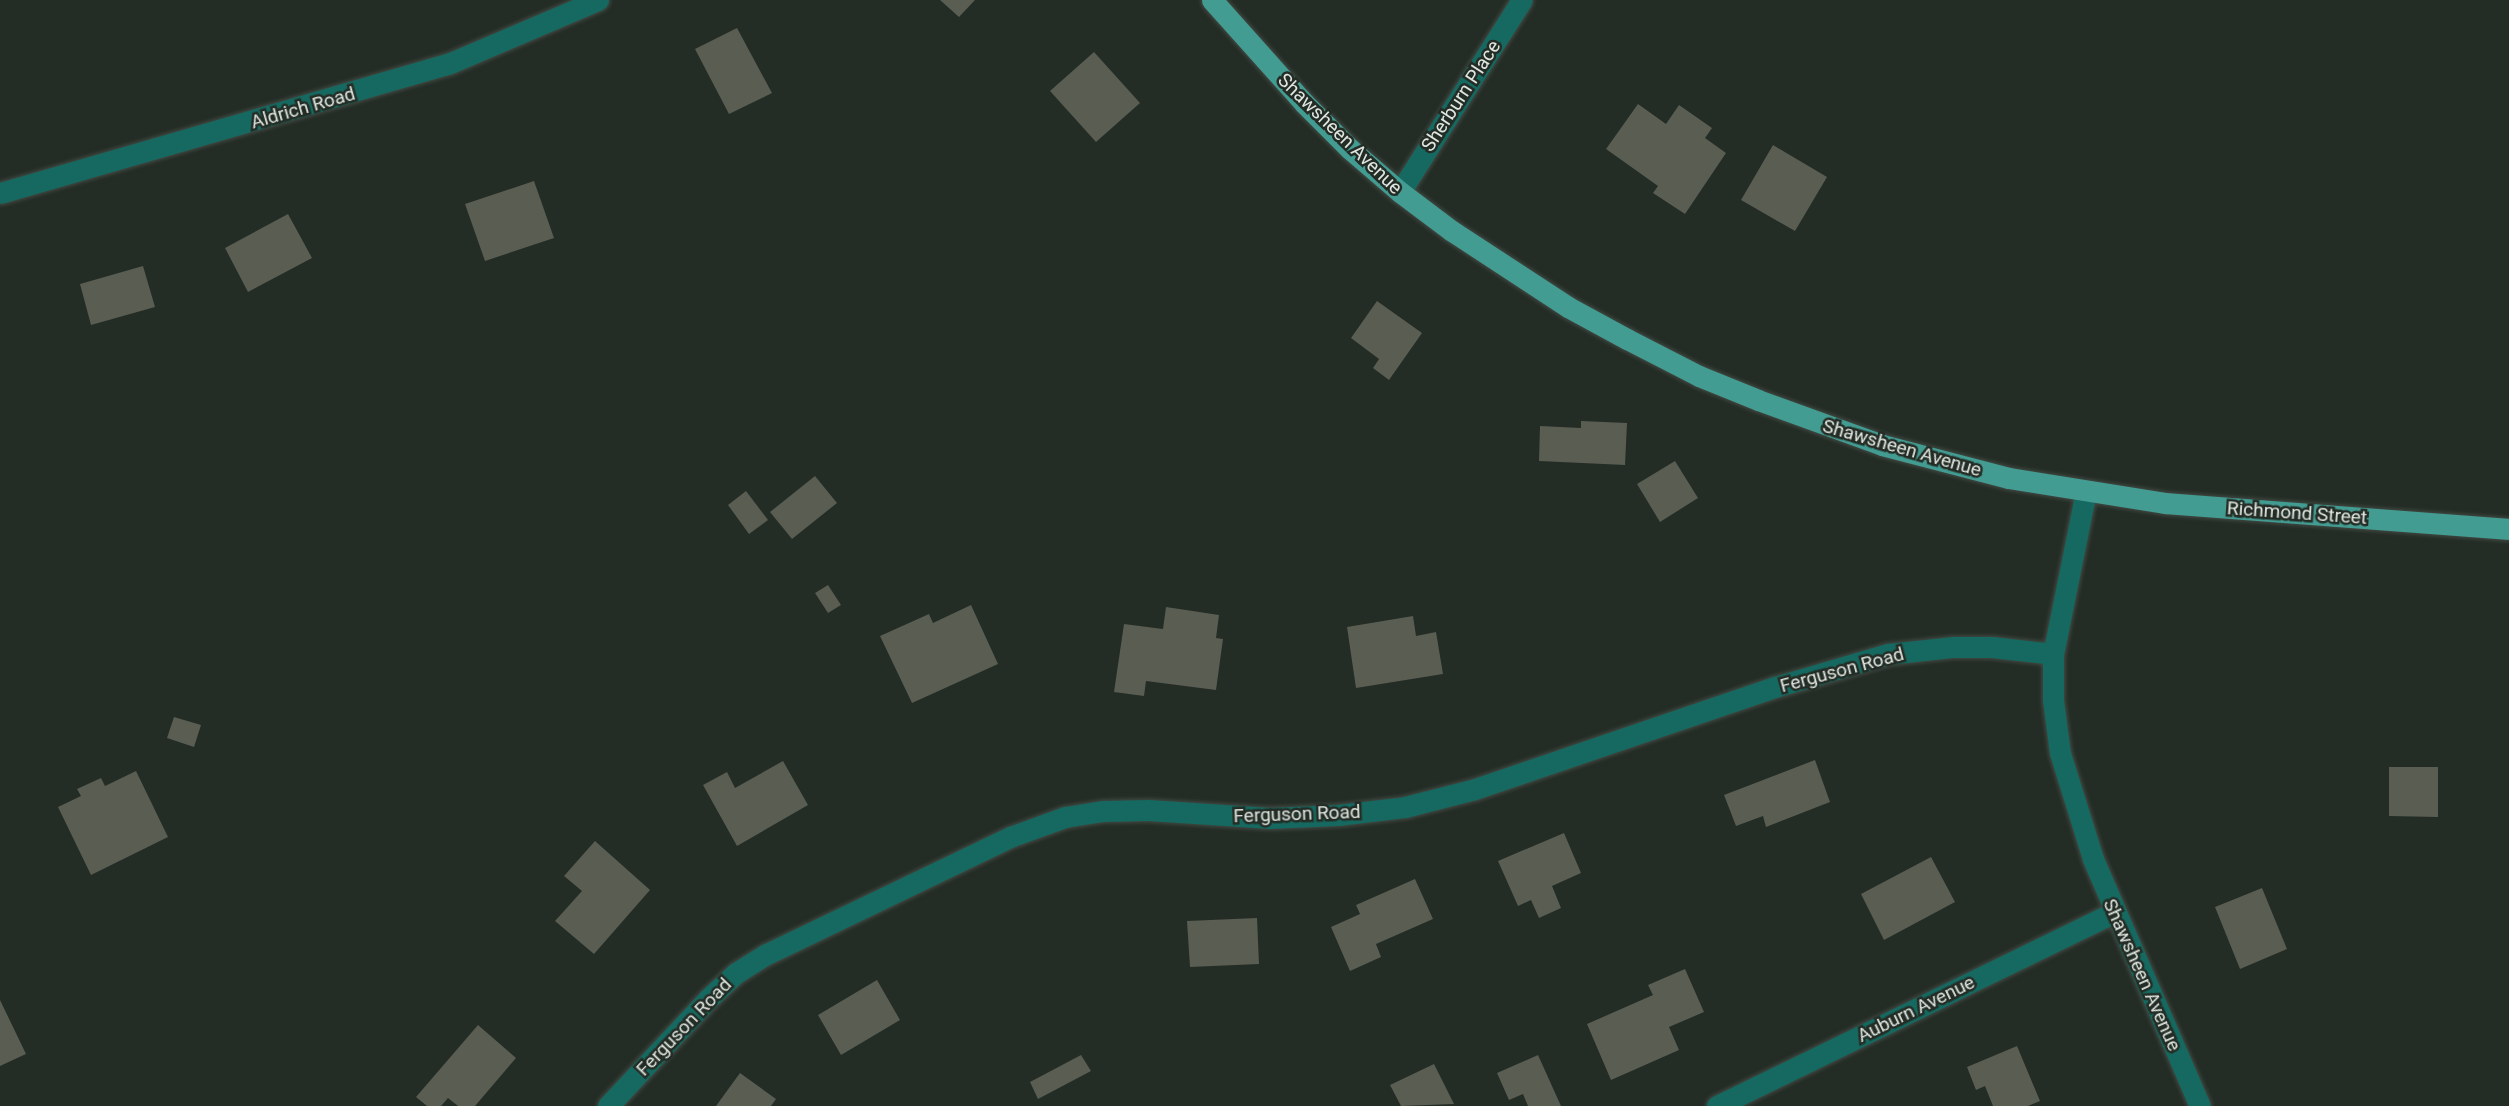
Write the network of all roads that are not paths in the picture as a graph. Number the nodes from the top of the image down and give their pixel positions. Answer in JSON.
{"nodes":[{"id":1,"x":598,"y":0,"type":"edge"},
{"id":2,"x":1212,"y":0,"type":"edge"},
{"id":3,"x":1522,"y":0,"type":"edge"},
{"id":4,"x":1400,"y":192,"type":"junction"},
{"id":5,"x":0,"y":193,"type":"edge"},
{"id":6,"x":2086,"y":491,"type":"junction"},
{"id":7,"x":2509,"y":529,"type":"edge"},
{"id":8,"x":2053,"y":654,"type":"junction"},
{"id":9,"x":2114,"y":912,"type":"junction"},
{"id":10,"x":608,"y":1106,"type":"edge"},
{"id":11,"x":1717,"y":1106,"type":"edge"},
{"id":12,"x":2200,"y":1106,"type":"edge"}],
"edges":[{"from":1,"to":5,"type":"street","name":"Aldrich Road"},
{"from":2,"to":4,"type":"main road","name":"Shawsheen Avenue"},
{"from":3,"to":4,"type":"street","name":"Sherburn Place"},
{"from":4,"to":6,"type":"main road","name":"Shawsheen Avenue"},
{"from":6,"to":7,"type":"main road","name":"Richmond Street"},
{"from":6,"to":8,"type":"street","name":"Shawsheen Avenue"},
{"from":8,"to":9,"type":"street","name":"Shawsheen Avenue"},
{"from":8,"to":10,"type":"street","name":"Ferguson Road"},
{"from":9,"to":11,"type":"street","name":"Auburn Avenue"},
{"from":9,"to":12,"type":"street","name":"Shawsheen Avenue"}]}
